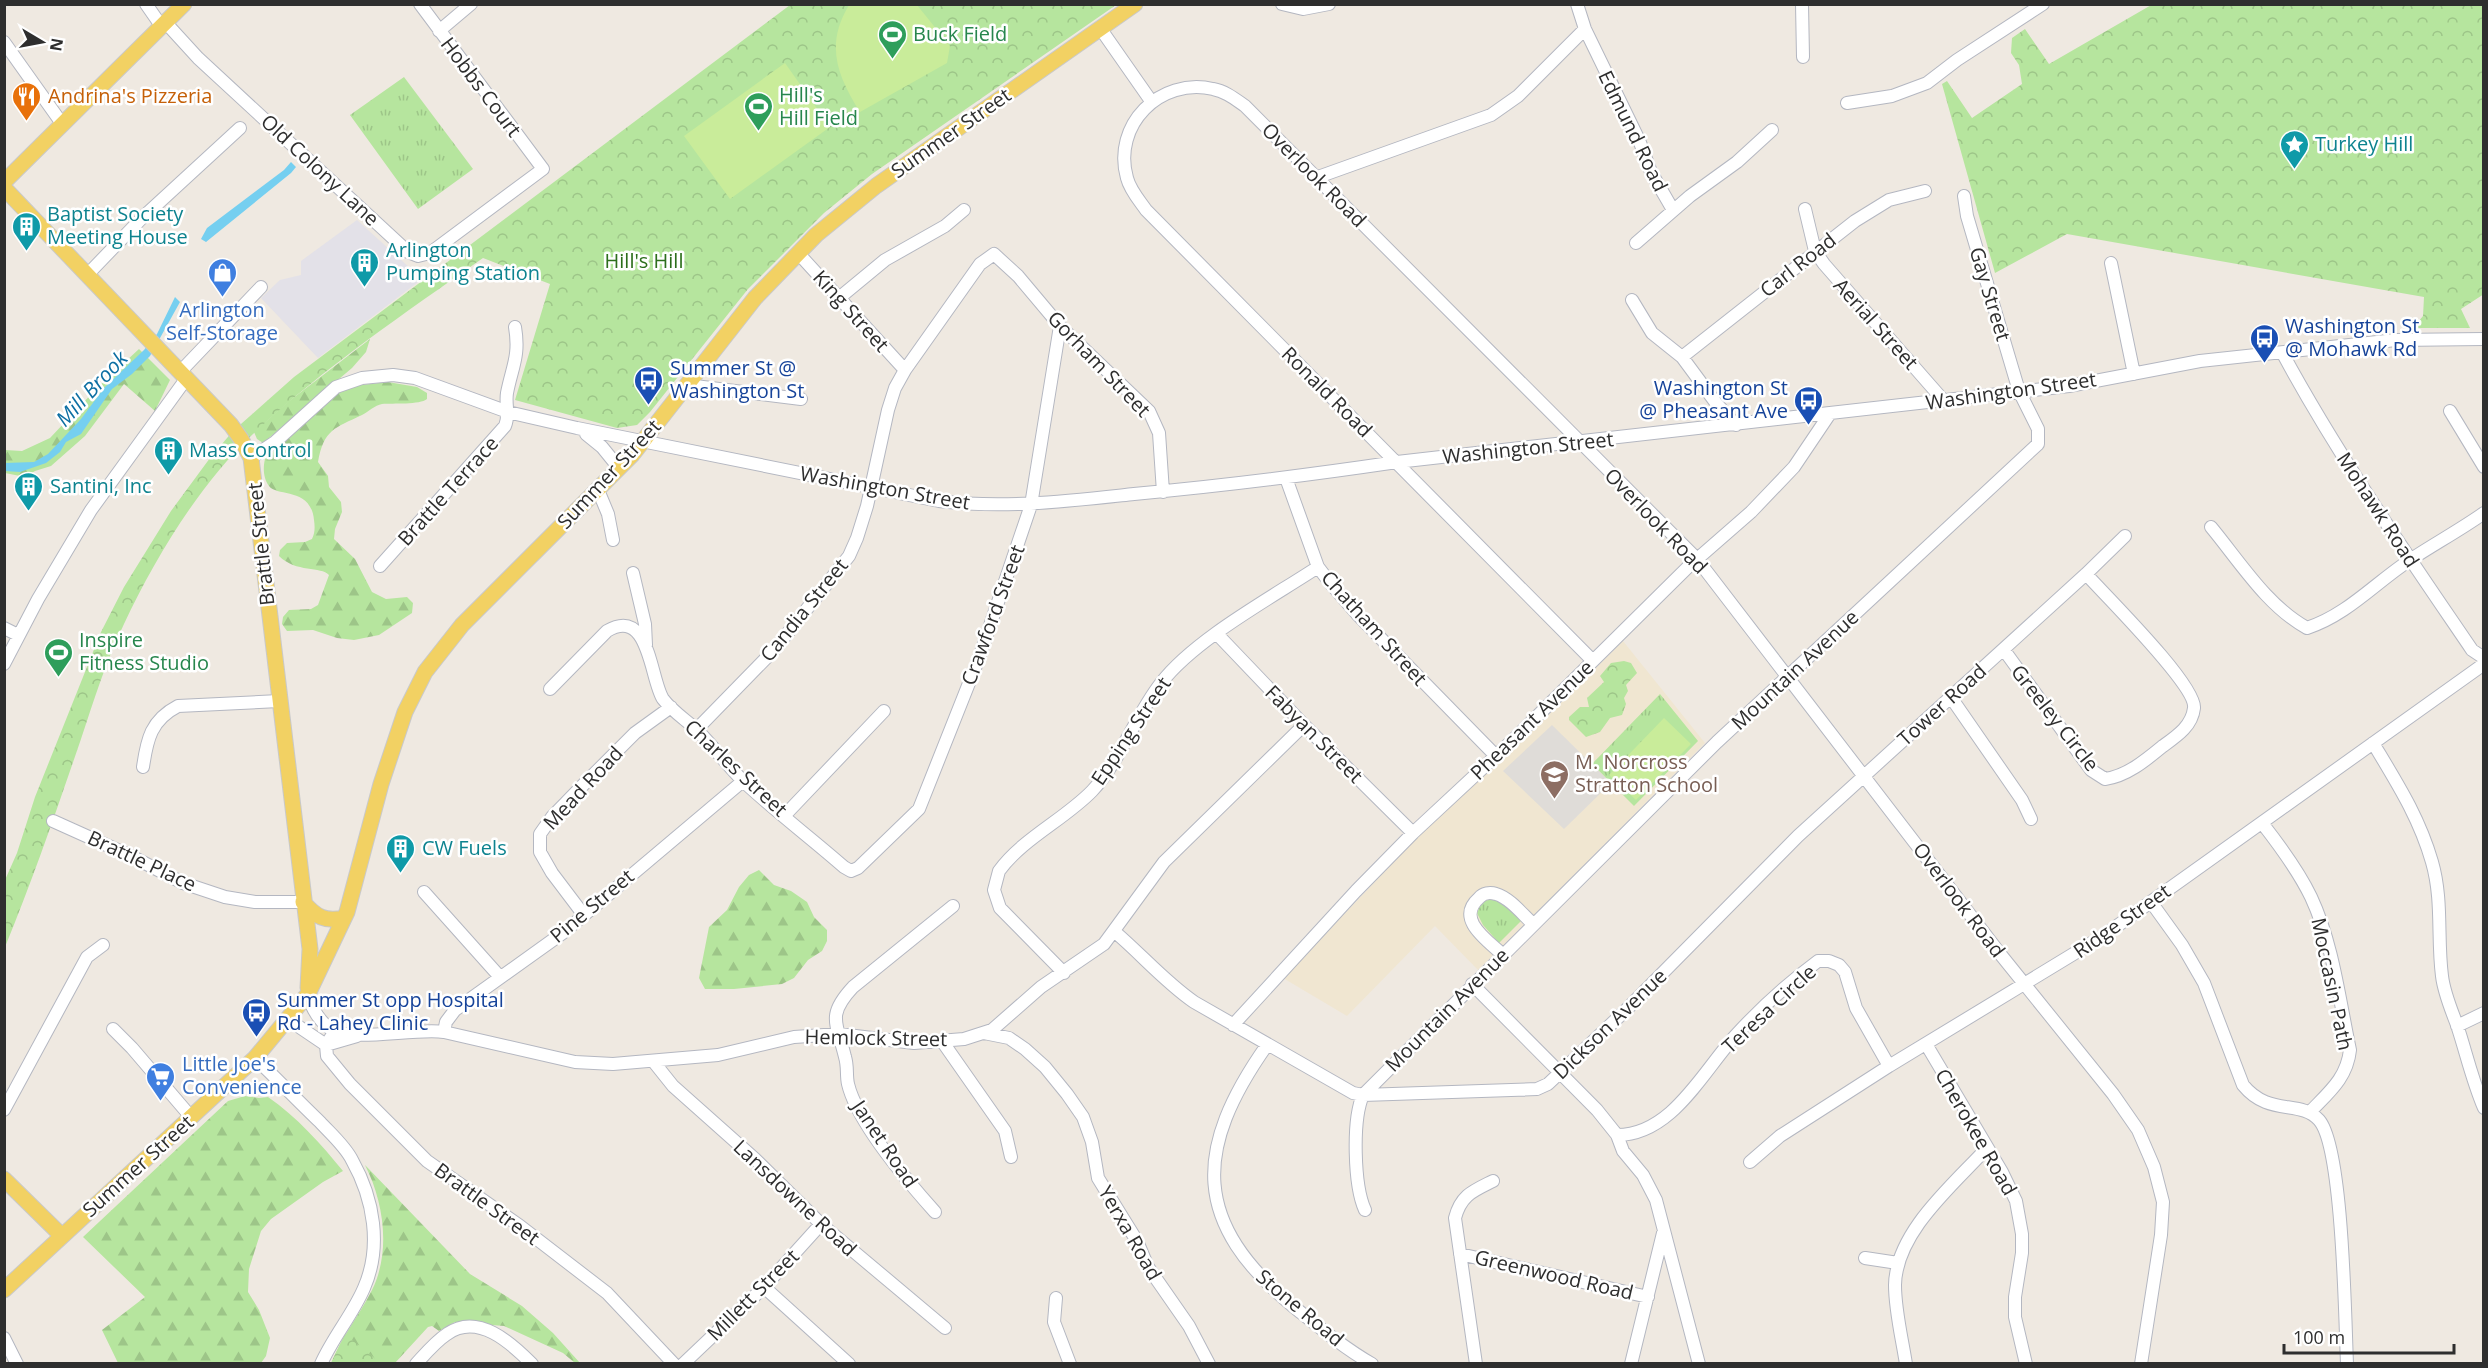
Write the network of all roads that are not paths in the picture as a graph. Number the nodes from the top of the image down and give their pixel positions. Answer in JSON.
{"nodes":[{"id":1,"x":146,"y":4,"type":"edge"},
{"id":2,"x":184,"y":4,"type":"edge"},
{"id":3,"x":420,"y":4,"type":"edge"},
{"id":4,"x":471,"y":4,"type":"edge"},
{"id":5,"x":1282,"y":4,"type":"edge"},
{"id":6,"x":1329,"y":4,"type":"edge"},
{"id":7,"x":1577,"y":4,"type":"edge"},
{"id":8,"x":1802,"y":4,"type":"edge"},
{"id":9,"x":2043,"y":4,"type":"edge"},
{"id":10,"x":1132,"y":5,"type":"edge"},
{"id":11,"x":164,"y":25,"type":"junction"},
{"id":12,"x":1100,"y":28,"type":"junction"},
{"id":13,"x":1585,"y":29,"type":"junction"},
{"id":14,"x":439,"y":31,"type":"junction"},
{"id":15,"x":4,"y":42,"type":"edge"},
{"id":16,"x":1803,"y":57,"type":"dead end"},
{"id":17,"x":1151,"y":101,"type":"junction"},
{"id":18,"x":1847,"y":103,"type":"dead end"},
{"id":19,"x":63,"y":125,"type":"junction"},
{"id":20,"x":240,"y":128,"type":"dead end"},
{"id":21,"x":1772,"y":130,"type":"dead end"},
{"id":22,"x":543,"y":169,"type":"joint"},
{"id":23,"x":1318,"y":177,"type":"junction"},
{"id":24,"x":4,"y":182,"type":"edge"},
{"id":25,"x":4,"y":188,"type":"edge"},
{"id":26,"x":1925,"y":191,"type":"dead end"},
{"id":27,"x":1964,"y":196,"type":"dead end"},
{"id":28,"x":1805,"y":209,"type":"dead end"},
{"id":29,"x":964,"y":210,"type":"dead end"},
{"id":30,"x":1673,"y":210,"type":"junction"},
{"id":31,"x":1636,"y":243,"type":"dead end"},
{"id":32,"x":1815,"y":251,"type":"junction"},
{"id":33,"x":798,"y":253,"type":"junction"},
{"id":34,"x":994,"y":255,"type":"joint"},
{"id":35,"x":2110,"y":263,"type":"dead end"},
{"id":36,"x":88,"y":274,"type":"junction"},
{"id":37,"x":261,"y":287,"type":"dead end"},
{"id":38,"x":839,"y":298,"type":"junction"},
{"id":39,"x":1632,"y":300,"type":"dead end"},
{"id":40,"x":1060,"y":326,"type":"junction"},
{"id":41,"x":515,"y":327,"type":"dead end"},
{"id":42,"x":2484,"y":339,"type":"edge"},
{"id":43,"x":2283,"y":354,"type":"junction"},
{"id":44,"x":1682,"y":357,"type":"junction"},
{"id":45,"x":905,"y":370,"type":"junction"},
{"id":46,"x":2134,"y":374,"type":"junction"},
{"id":47,"x":183,"y":375,"type":"junction"},
{"id":48,"x":687,"y":385,"type":"junction"},
{"id":49,"x":2019,"y":391,"type":"junction"},
{"id":50,"x":801,"y":399,"type":"dead end"},
{"id":51,"x":1944,"y":400,"type":"junction"},
{"id":52,"x":2450,"y":411,"type":"dead end"},
{"id":53,"x":508,"y":412,"type":"junction"},
{"id":54,"x":1829,"y":415,"type":"junction"},
{"id":55,"x":1736,"y":425,"type":"junction"},
{"id":56,"x":577,"y":428,"type":"junction"},
{"id":57,"x":1579,"y":442,"type":"junction"},
{"id":58,"x":643,"y":443,"type":"junction"},
{"id":59,"x":251,"y":458,"type":"junction"},
{"id":60,"x":1397,"y":462,"type":"junction"},
{"id":61,"x":619,"y":468,"type":"junction"},
{"id":62,"x":2484,"y":468,"type":"edge"},
{"id":63,"x":1286,"y":478,"type":"junction"},
{"id":64,"x":872,"y":488,"type":"junction"},
{"id":65,"x":598,"y":490,"type":"junction"},
{"id":66,"x":1163,"y":492,"type":"junction"},
{"id":67,"x":1031,"y":505,"type":"junction"},
{"id":68,"x":2484,"y":513,"type":"edge"},
{"id":69,"x":2211,"y":527,"type":"dead end"},
{"id":70,"x":2125,"y":536,"type":"dead end"},
{"id":71,"x":613,"y":540,"type":"dead end"},
{"id":72,"x":1697,"y":559,"type":"junction"},
{"id":73,"x":2410,"y":560,"type":"junction"},
{"id":74,"x":380,"y":566,"type":"dead end"},
{"id":75,"x":1318,"y":567,"type":"junction"},
{"id":76,"x":633,"y":573,"type":"dead end"},
{"id":77,"x":2086,"y":574,"type":"junction"},
{"id":78,"x":4,"y":628,"type":"edge"},
{"id":79,"x":1217,"y":634,"type":"junction"},
{"id":80,"x":18,"y":635,"type":"junction"},
{"id":81,"x":646,"y":646,"type":"junction"},
{"id":82,"x":2004,"y":650,"type":"junction"},
{"id":83,"x":2484,"y":658,"type":"edge"},
{"id":84,"x":1593,"y":661,"type":"junction"},
{"id":85,"x":4,"y":664,"type":"edge"},
{"id":86,"x":2484,"y":664,"type":"edge"},
{"id":87,"x":1788,"y":678,"type":"junction"},
{"id":88,"x":550,"y":689,"type":"dead end"},
{"id":89,"x":1950,"y":696,"type":"junction"},
{"id":90,"x":279,"y":701,"type":"junction"},
{"id":91,"x":671,"y":707,"type":"junction"},
{"id":92,"x":884,"y":711,"type":"dead end"},
{"id":93,"x":1304,"y":725,"type":"junction"},
{"id":94,"x":696,"y":730,"type":"junction"},
{"id":95,"x":2373,"y":743,"type":"junction"},
{"id":96,"x":1496,"y":756,"type":"junction"},
{"id":97,"x":143,"y":767,"type":"dead end"},
{"id":98,"x":1864,"y":775,"type":"junction"},
{"id":99,"x":744,"y":781,"type":"junction"},
{"id":100,"x":784,"y":815,"type":"junction"},
{"id":101,"x":2031,"y":819,"type":"dead end"},
{"id":102,"x":53,"y":821,"type":"dead end"},
{"id":103,"x":2262,"y":823,"type":"junction"},
{"id":104,"x":1413,"y":832,"type":"junction"},
{"id":105,"x":852,"y":871,"type":"joint"},
{"id":106,"x":424,"y":892,"type":"dead end"},
{"id":107,"x":303,"y":902,"type":"junction"},
{"id":108,"x":2151,"y":902,"type":"junction"},
{"id":109,"x":953,"y":906,"type":"dead end"},
{"id":110,"x":583,"y":914,"type":"junction"},
{"id":111,"x":344,"y":918,"type":"junction"},
{"id":112,"x":1533,"y":924,"type":"junction"},
{"id":113,"x":1115,"y":932,"type":"junction"},
{"id":114,"x":103,"y":945,"type":"dead end"},
{"id":115,"x":1502,"y":954,"type":"junction"},
{"id":116,"x":1064,"y":973,"type":"junction"},
{"id":117,"x":500,"y":977,"type":"junction"},
{"id":118,"x":1472,"y":984,"type":"junction"},
{"id":119,"x":2025,"y":985,"type":"junction"},
{"id":120,"x":308,"y":994,"type":"junction"},
{"id":121,"x":2484,"y":1013,"type":"edge"},
{"id":122,"x":289,"y":1020,"type":"junction"},
{"id":123,"x":1233,"y":1026,"type":"junction"},
{"id":124,"x":2457,"y":1026,"type":"junction"},
{"id":125,"x":113,"y":1029,"type":"dead end"},
{"id":126,"x":335,"y":1031,"type":"junction"},
{"id":127,"x":444,"y":1032,"type":"junction"},
{"id":128,"x":983,"y":1033,"type":"junction"},
{"id":129,"x":839,"y":1034,"type":"junction"},
{"id":130,"x":361,"y":1035,"type":"junction"},
{"id":131,"x":942,"y":1041,"type":"junction"},
{"id":132,"x":1926,"y":1044,"type":"junction"},
{"id":133,"x":326,"y":1045,"type":"junction"},
{"id":134,"x":1267,"y":1045,"type":"junction"},
{"id":135,"x":255,"y":1058,"type":"junction"},
{"id":136,"x":652,"y":1061,"type":"junction"},
{"id":137,"x":1889,"y":1066,"type":"junction"},
{"id":138,"x":1559,"y":1074,"type":"junction"},
{"id":139,"x":1363,"y":1095,"type":"junction"},
{"id":140,"x":2484,"y":1108,"type":"edge"},
{"id":141,"x":4,"y":1110,"type":"edge"},
{"id":142,"x":2310,"y":1112,"type":"junction"},
{"id":143,"x":191,"y":1117,"type":"junction"},
{"id":144,"x":1617,"y":1135,"type":"junction"},
{"id":145,"x":1986,"y":1149,"type":"junction"},
{"id":146,"x":1011,"y":1157,"type":"dead end"},
{"id":147,"x":1750,"y":1162,"type":"dead end"},
{"id":148,"x":4,"y":1179,"type":"edge"},
{"id":149,"x":1493,"y":1181,"type":"dead end"},
{"id":150,"x":1365,"y":1210,"type":"dead end"},
{"id":151,"x":935,"y":1212,"type":"dead end"},
{"id":152,"x":821,"y":1224,"type":"junction"},
{"id":153,"x":1664,"y":1229,"type":"junction"},
{"id":154,"x":62,"y":1236,"type":"junction"},
{"id":155,"x":1460,"y":1254,"type":"junction"},
{"id":156,"x":1865,"y":1258,"type":"dead end"},
{"id":157,"x":1898,"y":1263,"type":"junction"},
{"id":158,"x":764,"y":1287,"type":"junction"},
{"id":159,"x":4,"y":1290,"type":"edge"},
{"id":160,"x":1648,"y":1297,"type":"junction"},
{"id":161,"x":1056,"y":1298,"type":"dead end"},
{"id":162,"x":945,"y":1328,"type":"dead end"},
{"id":163,"x":4,"y":1338,"type":"edge"},
{"id":164,"x":17,"y":1364,"type":"edge"},
{"id":165,"x":321,"y":1364,"type":"edge"},
{"id":166,"x":416,"y":1364,"type":"edge"},
{"id":167,"x":532,"y":1364,"type":"edge"},
{"id":168,"x":674,"y":1364,"type":"edge"},
{"id":169,"x":683,"y":1364,"type":"edge"},
{"id":170,"x":849,"y":1364,"type":"edge"},
{"id":171,"x":1070,"y":1364,"type":"edge"},
{"id":172,"x":1209,"y":1364,"type":"edge"},
{"id":173,"x":1372,"y":1364,"type":"edge"},
{"id":174,"x":1476,"y":1364,"type":"edge"},
{"id":175,"x":1631,"y":1364,"type":"edge"},
{"id":176,"x":1698,"y":1364,"type":"edge"},
{"id":177,"x":1905,"y":1364,"type":"edge"},
{"id":178,"x":2026,"y":1364,"type":"edge"},
{"id":179,"x":2141,"y":1364,"type":"edge"},
{"id":180,"x":2347,"y":1364,"type":"edge"}],
"edges":[{"from":1,"to":11,"type":"street"},
{"from":2,"to":11,"type":"main road"},
{"from":3,"to":14,"type":"street","name":"Hobbs Court"},
{"from":4,"to":14,"type":"street"},
{"from":5,"to":6,"type":"street"},
{"from":7,"to":13,"type":"street","name":"Edmund Road"},
{"from":8,"to":16,"type":"street"},
{"from":9,"to":18,"type":"street"},
{"from":10,"to":12,"type":"main road","name":"Summer Street"},
{"from":11,"to":19,"type":"main road"},
{"from":11,"to":22,"type":"street","name":"Old Colony Lane"},
{"from":12,"to":17,"type":"street"},
{"from":12,"to":33,"type":"main road","name":"Summer Street"},
{"from":13,"to":23,"type":"street"},
{"from":13,"to":30,"type":"street","name":"Edmund Road"},
{"from":14,"to":22,"type":"street","name":"Hobbs Court"},
{"from":15,"to":19,"type":"street"},
{"from":17,"to":23,"type":"street","name":"Overlook Road"},
{"from":17,"to":60,"type":"street","name":"Ronald Road"},
{"from":19,"to":24,"type":"main road"},
{"from":20,"to":36,"type":"street"},
{"from":21,"to":30,"type":"street"},
{"from":23,"to":57,"type":"street","name":"Overlook Road"},
{"from":25,"to":36,"type":"main road","name":"Brattle Street"},
{"from":26,"to":32,"type":"street","name":"Carl Road"},
{"from":27,"to":49,"type":"street","name":"Gay Street"},
{"from":28,"to":32,"type":"street","name":"Aerial Street"},
{"from":29,"to":38,"type":"street"},
{"from":30,"to":31,"type":"street","name":"Edmund Road"},
{"from":32,"to":44,"type":"street","name":"Carl Road"},
{"from":32,"to":51,"type":"street","name":"Aerial Street"},
{"from":33,"to":38,"type":"street","name":"King Street"},
{"from":33,"to":48,"type":"main road","name":"Summer Street"},
{"from":34,"to":40,"type":"street","name":"Gorham Street"},
{"from":34,"to":45,"type":"street","name":"Candia Street"},
{"from":35,"to":46,"type":"street"},
{"from":36,"to":47,"type":"main road","name":"Brattle Street"},
{"from":37,"to":47,"type":"street"},
{"from":38,"to":45,"type":"street","name":"King Street"},
{"from":39,"to":44,"type":"street"},
{"from":40,"to":66,"type":"street","name":"Gorham Street"},
{"from":40,"to":67,"type":"street","name":"Crawford Street"},
{"from":41,"to":53,"type":"street"},
{"from":42,"to":43,"type":"street","name":"Washington Street"},
{"from":43,"to":46,"type":"street","name":"Washington Street"},
{"from":43,"to":73,"type":"street","name":"Mohawk Road"},
{"from":44,"to":55,"type":"street"},
{"from":45,"to":64,"type":"street","name":"Candia Street"},
{"from":46,"to":49,"type":"street","name":"Washington Street"},
{"from":47,"to":59,"type":"main road","name":"Brattle Street"},
{"from":47,"to":80,"type":"street"},
{"from":48,"to":50,"type":"street"},
{"from":48,"to":58,"type":"main road","name":"Summer Street"},
{"from":49,"to":51,"type":"street","name":"Washington Street"},
{"from":49,"to":87,"type":"street","name":"Mountain Avenue"},
{"from":51,"to":54,"type":"street","name":"Washington Street"},
{"from":52,"to":62,"type":"street"},
{"from":53,"to":56,"type":"street","name":"Washington Street"},
{"from":53,"to":59,"type":"street","name":"Washington Street"},
{"from":53,"to":74,"type":"street","name":"Brattle Terrace"},
{"from":54,"to":55,"type":"street","name":"Washington Street"},
{"from":54,"to":72,"type":"street","name":"Pheasant Avenue"},
{"from":55,"to":57,"type":"street","name":"Washington Street"},
{"from":56,"to":58,"type":"street","name":"Washington Street"},
{"from":56,"to":61,"type":"street","name":"Washington Street"},
{"from":57,"to":60,"type":"street","name":"Washington Street"},
{"from":57,"to":72,"type":"street","name":"Overlook Road"},
{"from":58,"to":61,"type":"main road","name":"Summer Street"},
{"from":58,"to":64,"type":"street","name":"Washington Street"},
{"from":59,"to":90,"type":"main road","name":"Brattle Street"},
{"from":60,"to":63,"type":"street","name":"Washington Street"},
{"from":60,"to":84,"type":"street","name":"Ronald Road"},
{"from":61,"to":65,"type":"main road","name":"Summer Street"},
{"from":63,"to":66,"type":"street","name":"Washington Street"},
{"from":63,"to":75,"type":"street","name":"Chatham Street"},
{"from":64,"to":67,"type":"street","name":"Washington Street"},
{"from":64,"to":94,"type":"street","name":"Candia Street"},
{"from":65,"to":71,"type":"street"},
{"from":65,"to":111,"type":"main road","name":"Summer Street"},
{"from":66,"to":67,"type":"street","name":"Washington Street"},
{"from":67,"to":105,"type":"street","name":"Crawford Street"},
{"from":68,"to":73,"type":"street"},
{"from":69,"to":73,"type":"street"},
{"from":70,"to":77,"type":"street","name":"Tower Road"},
{"from":72,"to":84,"type":"street","name":"Pheasant Avenue"},
{"from":72,"to":87,"type":"street","name":"Overlook Road"},
{"from":73,"to":83,"type":"street","name":"Mohawk Road"},
{"from":75,"to":79,"type":"street","name":"Epping Street"},
{"from":75,"to":96,"type":"street","name":"Chatham Street"},
{"from":76,"to":81,"type":"street","name":"Charles Street"},
{"from":77,"to":82,"type":"street","name":"Tower Road"},
{"from":77,"to":82,"type":"street","name":"Greeley Circle"},
{"from":78,"to":80,"type":"street"},
{"from":79,"to":93,"type":"street","name":"Fabyan Street"},
{"from":79,"to":116,"type":"street","name":"Epping Street"},
{"from":80,"to":85,"type":"street"},
{"from":81,"to":88,"type":"street"},
{"from":81,"to":91,"type":"street","name":"Charles Street"},
{"from":82,"to":89,"type":"street","name":"Tower Road"},
{"from":84,"to":96,"type":"street","name":"Pheasant Avenue"},
{"from":86,"to":95,"type":"street","name":"Ridge Street"},
{"from":87,"to":98,"type":"street","name":"Overlook Road"},
{"from":87,"to":112,"type":"street","name":"Mountain Avenue"},
{"from":89,"to":98,"type":"street","name":"Tower Road"},
{"from":89,"to":101,"type":"street"},
{"from":90,"to":97,"type":"street"},
{"from":90,"to":107,"type":"main road","name":"Brattle Street"},
{"from":91,"to":94,"type":"street","name":"Charles Street"},
{"from":91,"to":110,"type":"street","name":"Mead Road"},
{"from":92,"to":100,"type":"street"},
{"from":93,"to":104,"type":"street","name":"Fabyan Street"},
{"from":93,"to":113,"type":"street","name":"Hemlock Street"},
{"from":94,"to":99,"type":"street","name":"Charles Street"},
{"from":95,"to":103,"type":"street","name":"Ridge Street"},
{"from":95,"to":124,"type":"street"},
{"from":96,"to":104,"type":"street","name":"Pheasant Avenue"},
{"from":98,"to":119,"type":"street","name":"Overlook Road"},
{"from":98,"to":138,"type":"street","name":"Dickson Avenue"},
{"from":99,"to":100,"type":"street","name":"Charles Street"},
{"from":99,"to":110,"type":"street","name":"Pine Street"},
{"from":100,"to":105,"type":"street","name":"Charles Street"},
{"from":102,"to":107,"type":"street","name":"Brattle Place"},
{"from":103,"to":108,"type":"street","name":"Ridge Street"},
{"from":103,"to":142,"type":"street","name":"Moccasin Path"},
{"from":104,"to":123,"type":"street","name":"Pheasant Avenue"},
{"from":106,"to":117,"type":"street"},
{"from":107,"to":111,"type":"main road"},
{"from":107,"to":120,"type":"main road","name":"Brattle Street"},
{"from":108,"to":119,"type":"street","name":"Ridge Street"},
{"from":108,"to":142,"type":"street"},
{"from":109,"to":129,"type":"street","name":"Janet Road"},
{"from":110,"to":117,"type":"street","name":"Pine Street"},
{"from":111,"to":120,"type":"main road","name":"Summer Street"},
{"from":112,"to":115,"type":"street","name":"Mountain Avenue"},
{"from":112,"to":115,"type":"street"},
{"from":113,"to":116,"type":"street","name":"Hemlock Street"},
{"from":113,"to":123,"type":"street","name":"Dickson Avenue"},
{"from":114,"to":141,"type":"street"},
{"from":115,"to":118,"type":"street","name":"Mountain Avenue"},
{"from":116,"to":128,"type":"street","name":"Hemlock Street"},
{"from":117,"to":127,"type":"street","name":"Pine Street"},
{"from":118,"to":138,"type":"street"},
{"from":118,"to":139,"type":"street","name":"Mountain Avenue"},
{"from":119,"to":132,"type":"street","name":"Ridge Street"},
{"from":119,"to":179,"type":"street","name":"Overlook Road"},
{"from":120,"to":122,"type":"main road","name":"Summer Street"},
{"from":120,"to":126,"type":"street"},
{"from":121,"to":124,"type":"street"},
{"from":122,"to":133,"type":"street"},
{"from":122,"to":135,"type":"main road","name":"Summer Street"},
{"from":123,"to":134,"type":"street","name":"Dickson Avenue"},
{"from":124,"to":140,"type":"street"},
{"from":125,"to":143,"type":"street"},
{"from":126,"to":130,"type":"street","name":"Hemlock Street"},
{"from":126,"to":133,"type":"street"},
{"from":127,"to":130,"type":"street","name":"Hemlock Street"},
{"from":127,"to":136,"type":"street","name":"Hemlock Street"},
{"from":128,"to":131,"type":"street","name":"Hemlock Street"},
{"from":128,"to":172,"type":"street","name":"Yerxa Road"},
{"from":129,"to":131,"type":"street","name":"Hemlock Street"},
{"from":129,"to":136,"type":"street","name":"Hemlock Street"},
{"from":129,"to":151,"type":"street","name":"Janet Road"},
{"from":130,"to":133,"type":"street","name":"Hemlock Street"},
{"from":131,"to":146,"type":"street"},
{"from":132,"to":137,"type":"street","name":"Ridge Street"},
{"from":132,"to":145,"type":"street","name":"Cherokee Road"},
{"from":133,"to":168,"type":"street","name":"Brattle Street"},
{"from":134,"to":139,"type":"street","name":"Dickson Avenue"},
{"from":134,"to":173,"type":"street","name":"Stone Road"},
{"from":135,"to":143,"type":"main road","name":"Summer Street"},
{"from":135,"to":165,"type":"street"},
{"from":136,"to":152,"type":"street","name":"Lansdowne Road"},
{"from":137,"to":144,"type":"street","name":"Teresa Circle"},
{"from":137,"to":147,"type":"street","name":"Ridge Street"},
{"from":138,"to":139,"type":"street","name":"Dickson Avenue"},
{"from":138,"to":144,"type":"street"},
{"from":139,"to":150,"type":"street"},
{"from":142,"to":180,"type":"street"},
{"from":143,"to":154,"type":"main road","name":"Summer Street"},
{"from":144,"to":153,"type":"street"},
{"from":145,"to":157,"type":"street"},
{"from":145,"to":178,"type":"street","name":"Cherokee Road"},
{"from":148,"to":154,"type":"main road"},
{"from":149,"to":155,"type":"street"},
{"from":152,"to":158,"type":"street","name":"Millett Street"},
{"from":152,"to":162,"type":"street","name":"Lansdowne Road"},
{"from":153,"to":160,"type":"street"},
{"from":153,"to":176,"type":"street"},
{"from":154,"to":159,"type":"main road","name":"Summer Street"},
{"from":155,"to":160,"type":"street","name":"Greenwood Road"},
{"from":155,"to":174,"type":"street"},
{"from":156,"to":157,"type":"street"},
{"from":157,"to":177,"type":"street"},
{"from":158,"to":169,"type":"street","name":"Millett Street"},
{"from":158,"to":170,"type":"street"},
{"from":160,"to":175,"type":"street"},
{"from":161,"to":171,"type":"street"},
{"from":163,"to":164,"type":"street"},
{"from":166,"to":167,"type":"street"}]}
